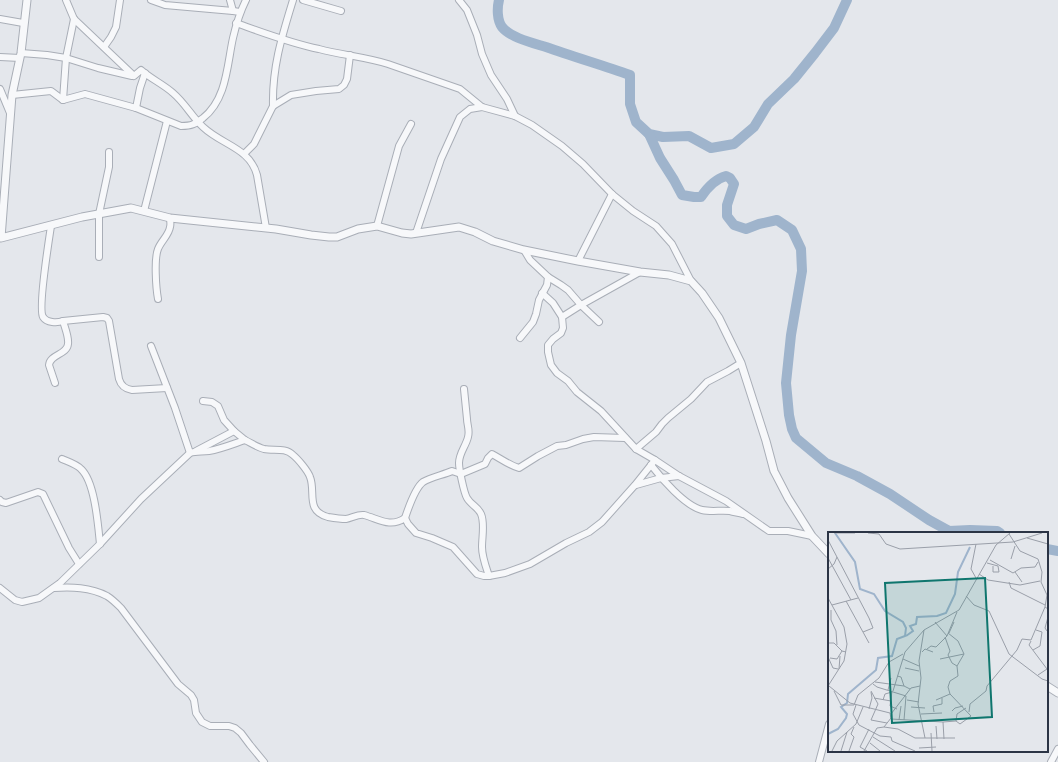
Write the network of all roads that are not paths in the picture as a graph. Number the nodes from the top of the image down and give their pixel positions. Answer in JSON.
{"nodes":[{"id":1,"x":27,"y":0,"type":"edge"},
{"id":2,"x":66,"y":0,"type":"edge"},
{"id":3,"x":120,"y":0,"type":"edge"},
{"id":4,"x":151,"y":0,"type":"edge"},
{"id":5,"x":230,"y":0,"type":"edge"},
{"id":6,"x":246,"y":0,"type":"edge"},
{"id":7,"x":293,"y":0,"type":"edge"},
{"id":8,"x":303,"y":0,"type":"edge"},
{"id":9,"x":459,"y":0,"type":"edge"},
{"id":10,"x":165,"y":3,"type":"edge"},
{"id":11,"x":233,"y":11,"type":"junction"},
{"id":12,"x":341,"y":11,"type":"dead end"},
{"id":13,"x":240,"y":12,"type":"junction"},
{"id":14,"x":0,"y":19,"type":"edge"},
{"id":15,"x":74,"y":19,"type":"junction"},
{"id":16,"x":24,"y":23,"type":"junction"},
{"id":17,"x":236,"y":24,"type":"junction"},
{"id":18,"x":281,"y":40,"type":"junction"},
{"id":19,"x":104,"y":47,"type":"junction"},
{"id":20,"x":350,"y":55,"type":"junction"},
{"id":21,"x":20,"y":56,"type":"junction"},
{"id":22,"x":0,"y":57,"type":"edge"},
{"id":23,"x":66,"y":58,"type":"junction"},
{"id":24,"x":145,"y":73,"type":"junction"},
{"id":25,"x":134,"y":76,"type":"junction"},
{"id":26,"x":0,"y":89,"type":"edge"},
{"id":27,"x":12,"y":95,"type":"junction"},
{"id":28,"x":63,"y":100,"type":"junction"},
{"id":29,"x":273,"y":106,"type":"junction"},
{"id":30,"x":482,"y":107,"type":"junction"},
{"id":31,"x":136,"y":108,"type":"junction"},
{"id":32,"x":11,"y":115,"type":"junction"},
{"id":33,"x":515,"y":116,"type":"junction"},
{"id":34,"x":167,"y":120,"type":"junction"},
{"id":35,"x":198,"y":122,"type":"junction"},
{"id":36,"x":411,"y":124,"type":"dead end"},
{"id":37,"x":109,"y":152,"type":"dead end"},
{"id":38,"x":244,"y":154,"type":"junction"},
{"id":39,"x":612,"y":194,"type":"junction"},
{"id":40,"x":144,"y":211,"type":"junction"},
{"id":41,"x":99,"y":214,"type":"junction"},
{"id":42,"x":170,"y":218,"type":"junction"},
{"id":43,"x":51,"y":226,"type":"junction"},
{"id":44,"x":376,"y":226,"type":"junction"},
{"id":45,"x":266,"y":228,"type":"junction"},
{"id":46,"x":416,"y":233,"type":"junction"},
{"id":47,"x":0,"y":239,"type":"edge"},
{"id":48,"x":524,"y":250,"type":"junction"},
{"id":49,"x":99,"y":257,"type":"dead end"},
{"id":50,"x":578,"y":261,"type":"junction"},
{"id":51,"x":640,"y":272,"type":"junction"},
{"id":52,"x":548,"y":277,"type":"junction"},
{"id":53,"x":691,"y":281,"type":"junction"},
{"id":54,"x":542,"y":293,"type":"junction"},
{"id":55,"x":158,"y":299,"type":"dead end"},
{"id":56,"x":581,"y":305,"type":"junction"},
{"id":57,"x":562,"y":317,"type":"junction"},
{"id":58,"x":64,"y":322,"type":"junction"},
{"id":59,"x":599,"y":322,"type":"dead end"},
{"id":60,"x":520,"y":338,"type":"dead end"},
{"id":61,"x":151,"y":346,"type":"dead end"},
{"id":62,"x":741,"y":363,"type":"junction"},
{"id":63,"x":55,"y":384,"type":"dead end"},
{"id":64,"x":167,"y":388,"type":"junction"},
{"id":65,"x":464,"y":388,"type":"dead end"},
{"id":66,"x":203,"y":402,"type":"dead end"},
{"id":67,"x":234,"y":431,"type":"junction"},
{"id":68,"x":625,"y":438,"type":"junction"},
{"id":69,"x":245,"y":440,"type":"junction"},
{"id":70,"x":636,"y":449,"type":"junction"},
{"id":71,"x":192,"y":452,"type":"junction"},
{"id":72,"x":62,"y":459,"type":"dead end"},
{"id":73,"x":653,"y":462,"type":"junction"},
{"id":74,"x":461,"y":474,"type":"junction"},
{"id":75,"x":679,"y":476,"type":"junction"},
{"id":76,"x":661,"y":478,"type":"junction"},
{"id":77,"x":635,"y":485,"type":"junction"},
{"id":78,"x":0,"y":500,"type":"edge"},
{"id":79,"x":746,"y":515,"type":"junction"},
{"id":80,"x":405,"y":518,"type":"junction"},
{"id":81,"x":812,"y":536,"type":"junction"},
{"id":82,"x":100,"y":544,"type":"junction"},
{"id":83,"x":828,"y":553,"type":"edge"},
{"id":84,"x":79,"y":564,"type":"junction"},
{"id":85,"x":489,"y":576,"type":"junction"},
{"id":86,"x":0,"y":588,"type":"edge"},
{"id":87,"x":53,"y":588,"type":"junction"},
{"id":88,"x":1048,"y":687,"type":"edge"},
{"id":89,"x":1058,"y":693,"type":"edge"},
{"id":90,"x":828,"y":728,"type":"edge"},
{"id":91,"x":1058,"y":749,"type":"edge"},
{"id":92,"x":264,"y":762,"type":"edge"},
{"id":93,"x":819,"y":762,"type":"edge"},
{"id":94,"x":1051,"y":762,"type":"edge"}],
"edges":[{"from":1,"to":16,"type":"street"},
{"from":2,"to":15,"type":"street"},
{"from":3,"to":19,"type":"street"},
{"from":4,"to":10,"type":"street"},
{"from":5,"to":11,"type":"street"},
{"from":6,"to":13,"type":"street"},
{"from":7,"to":18,"type":"street"},
{"from":8,"to":12,"type":"street"},
{"from":9,"to":33,"type":"street"},
{"from":10,"to":11,"type":"street"},
{"from":11,"to":13,"type":"street"},
{"from":13,"to":17,"type":"street"},
{"from":14,"to":16,"type":"street"},
{"from":15,"to":19,"type":"street"},
{"from":15,"to":23,"type":"street"},
{"from":16,"to":21,"type":"street"},
{"from":17,"to":18,"type":"street"},
{"from":17,"to":35,"type":"street"},
{"from":18,"to":20,"type":"street"},
{"from":18,"to":29,"type":"street"},
{"from":19,"to":25,"type":"street"},
{"from":20,"to":29,"type":"street"},
{"from":20,"to":30,"type":"street"},
{"from":21,"to":22,"type":"street"},
{"from":21,"to":23,"type":"street"},
{"from":21,"to":27,"type":"street"},
{"from":23,"to":25,"type":"street"},
{"from":23,"to":28,"type":"street"},
{"from":24,"to":25,"type":"street"},
{"from":24,"to":31,"type":"street"},
{"from":24,"to":35,"type":"street"},
{"from":26,"to":32,"type":"street"},
{"from":27,"to":28,"type":"street"},
{"from":27,"to":32,"type":"street"},
{"from":28,"to":31,"type":"street"},
{"from":29,"to":38,"type":"street"},
{"from":30,"to":33,"type":"street"},
{"from":30,"to":46,"type":"street"},
{"from":31,"to":34,"type":"street"},
{"from":32,"to":47,"type":"street"},
{"from":33,"to":39,"type":"street"},
{"from":34,"to":35,"type":"street"},
{"from":34,"to":40,"type":"street"},
{"from":35,"to":38,"type":"street"},
{"from":36,"to":44,"type":"street"},
{"from":37,"to":41,"type":"street"},
{"from":38,"to":45,"type":"street"},
{"from":39,"to":50,"type":"street"},
{"from":39,"to":53,"type":"street"},
{"from":40,"to":41,"type":"street"},
{"from":40,"to":42,"type":"street"},
{"from":41,"to":43,"type":"street"},
{"from":41,"to":49,"type":"street"},
{"from":42,"to":45,"type":"street"},
{"from":42,"to":55,"type":"street"},
{"from":43,"to":47,"type":"street"},
{"from":43,"to":58,"type":"street"},
{"from":44,"to":45,"type":"street"},
{"from":44,"to":46,"type":"street"},
{"from":46,"to":48,"type":"street"},
{"from":48,"to":50,"type":"street"},
{"from":48,"to":52,"type":"street"},
{"from":50,"to":51,"type":"street"},
{"from":51,"to":53,"type":"street"},
{"from":51,"to":56,"type":"street"},
{"from":52,"to":54,"type":"street"},
{"from":52,"to":56,"type":"street"},
{"from":53,"to":62,"type":"street"},
{"from":54,"to":57,"type":"street"},
{"from":54,"to":60,"type":"street"},
{"from":56,"to":57,"type":"street"},
{"from":56,"to":59,"type":"street"},
{"from":57,"to":68,"type":"street"},
{"from":58,"to":63,"type":"street"},
{"from":58,"to":64,"type":"street"},
{"from":61,"to":64,"type":"street"},
{"from":62,"to":70,"type":"street"},
{"from":62,"to":81,"type":"street"},
{"from":64,"to":71,"type":"street"},
{"from":65,"to":74,"type":"street"},
{"from":66,"to":67,"type":"street"},
{"from":67,"to":69,"type":"street"},
{"from":67,"to":71,"type":"street"},
{"from":68,"to":70,"type":"street"},
{"from":68,"to":74,"type":"street"},
{"from":69,"to":71,"type":"street"},
{"from":69,"to":80,"type":"street"},
{"from":70,"to":73,"type":"street"},
{"from":71,"to":82,"type":"street"},
{"from":72,"to":82,"type":"street"},
{"from":73,"to":75,"type":"street"},
{"from":73,"to":76,"type":"street"},
{"from":73,"to":77,"type":"street"},
{"from":74,"to":80,"type":"street"},
{"from":74,"to":85,"type":"street"},
{"from":75,"to":76,"type":"street"},
{"from":75,"to":79,"type":"street"},
{"from":76,"to":77,"type":"street"},
{"from":76,"to":79,"type":"street"},
{"from":77,"to":85,"type":"street"},
{"from":78,"to":84,"type":"street"},
{"from":79,"to":81,"type":"street"},
{"from":80,"to":85,"type":"street"},
{"from":81,"to":83,"type":"street"},
{"from":82,"to":84,"type":"street"},
{"from":84,"to":87,"type":"street"},
{"from":86,"to":87,"type":"street"},
{"from":87,"to":92,"type":"street"},
{"from":88,"to":89,"type":"street"},
{"from":90,"to":93,"type":"street"},
{"from":91,"to":94,"type":"street"}]}
